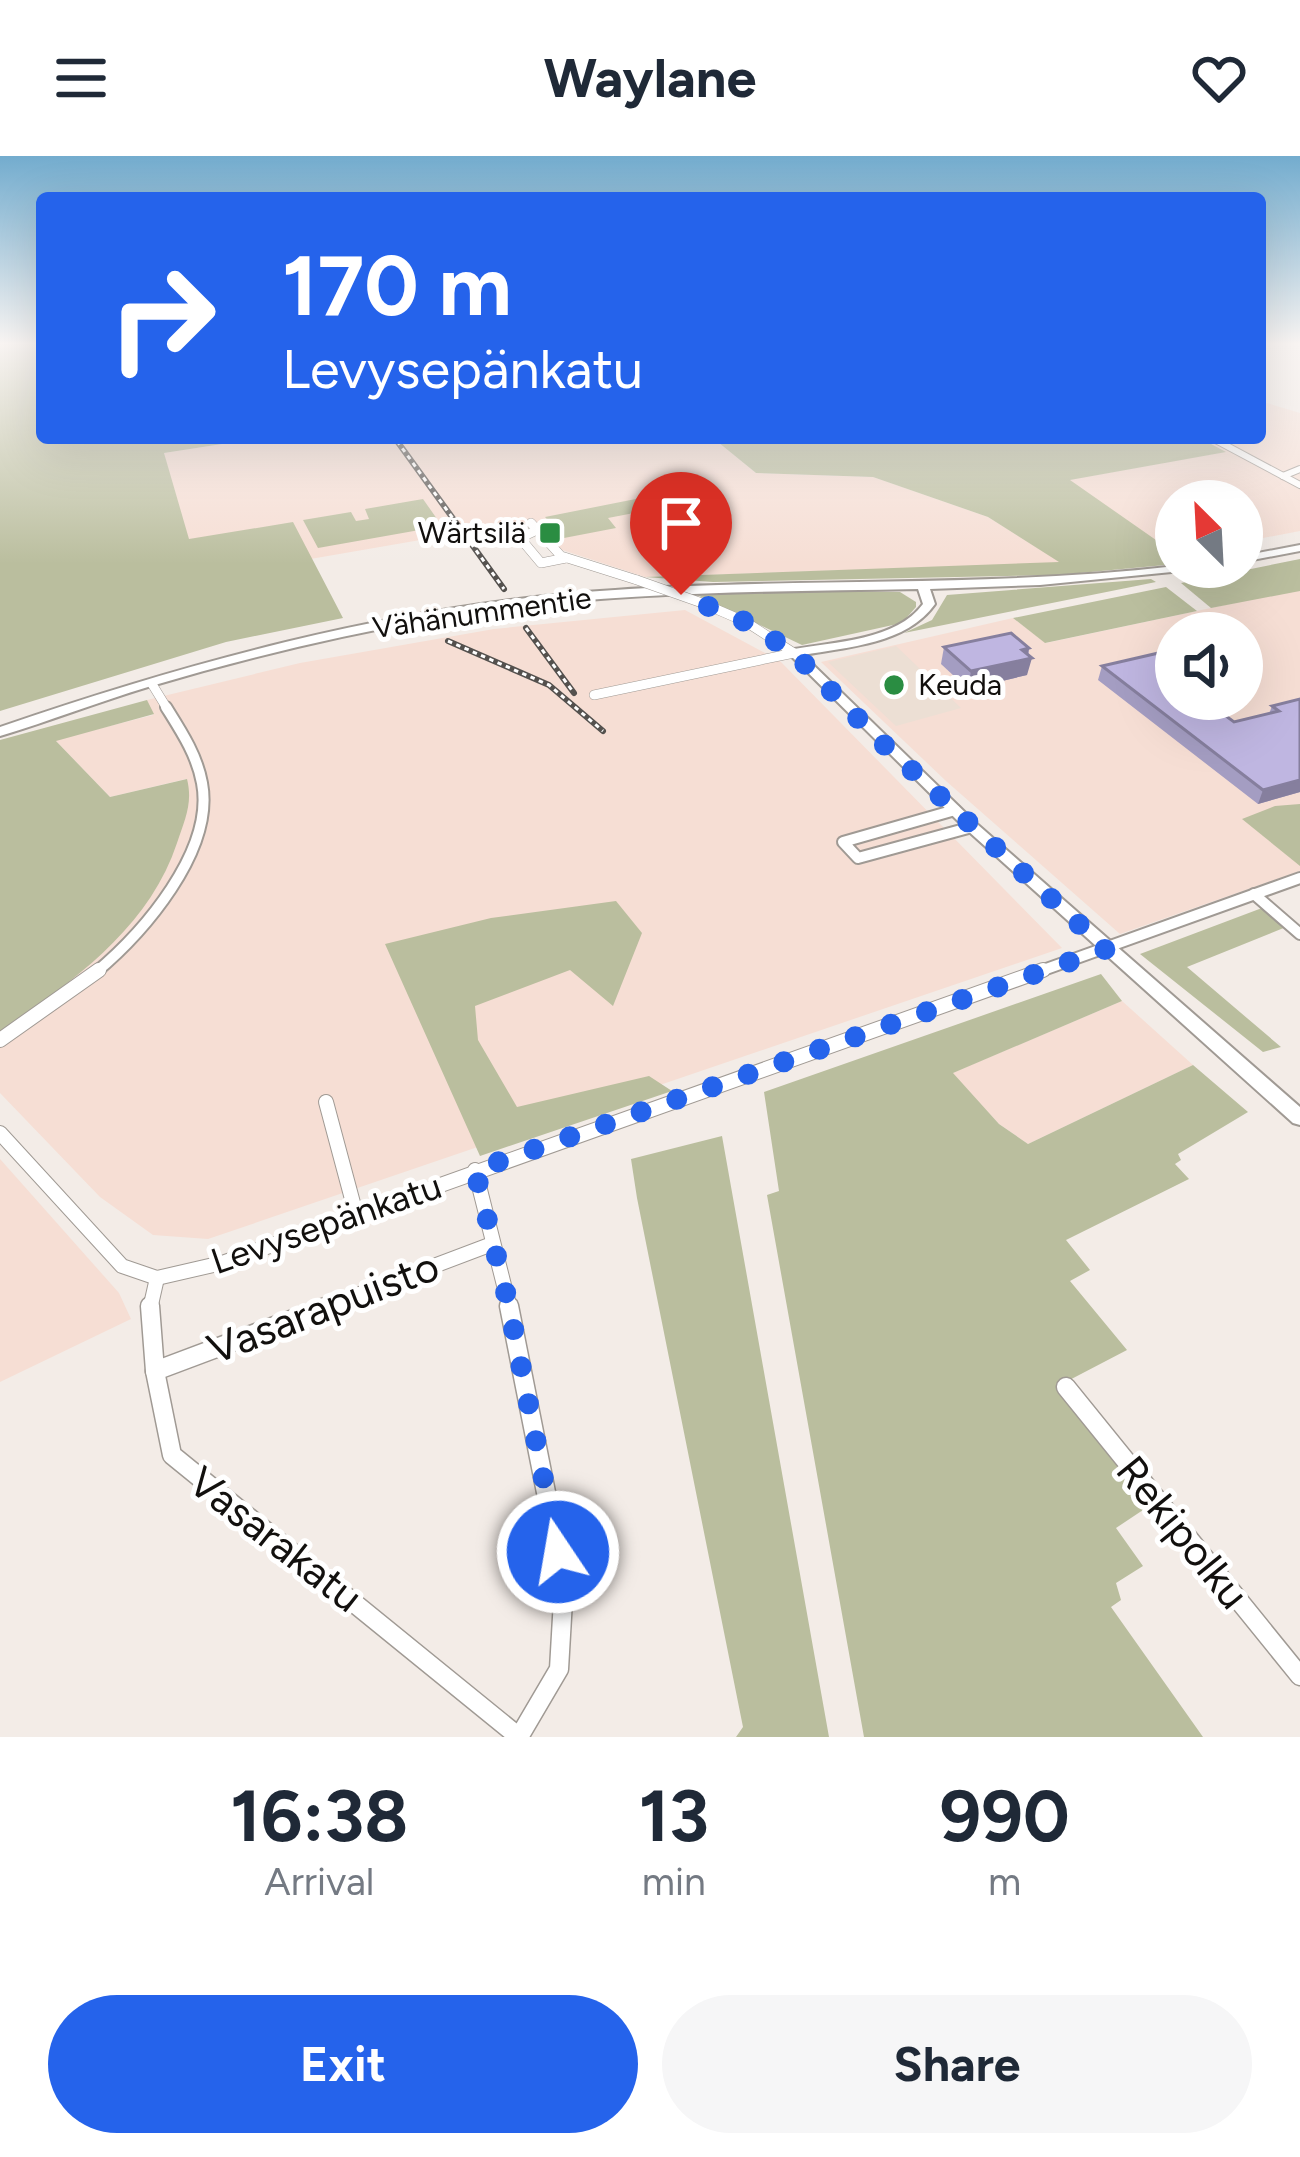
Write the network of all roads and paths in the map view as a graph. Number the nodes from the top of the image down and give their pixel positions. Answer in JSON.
{"nodes":[{"id":1,"x":1223,"y":444,"type":"edge"},
{"id":2,"x":1300,"y":470,"type":"edge"},
{"id":3,"x":1283,"y":476,"type":"junction"},
{"id":4,"x":1300,"y":484,"type":"edge"},
{"id":5,"x":1300,"y":548,"type":"edge"},
{"id":6,"x":1263,"y":555,"type":"edge"},
{"id":7,"x":566,"y":558,"type":"junction"},
{"id":8,"x":1155,"y":572,"type":"edge"},
{"id":9,"x":922,"y":586,"type":"junction"},
{"id":10,"x":794,"y":653,"type":"junction"},
{"id":11,"x":152,"y":684,"type":"junction"},
{"id":12,"x":594,"y":695,"type":"dead end"},
{"id":13,"x":0,"y":732,"type":"edge"},
{"id":14,"x":955,"y":811,"type":"junction"},
{"id":15,"x":972,"y":827,"type":"junction"},
{"id":16,"x":1300,"y":878,"type":"edge"},
{"id":17,"x":1254,"y":895,"type":"junction"},
{"id":18,"x":1300,"y":934,"type":"edge"},
{"id":19,"x":1106,"y":949,"type":"junction"},
{"id":20,"x":0,"y":1040,"type":"edge"},
{"id":21,"x":326,"y":1102,"type":"dead end"},
{"id":22,"x":1300,"y":1118,"type":"edge"},
{"id":23,"x":0,"y":1132,"type":"edge"},
{"id":24,"x":475,"y":1170,"type":"junction"},
{"id":25,"x":356,"y":1214,"type":"junction"},
{"id":26,"x":492,"y":1244,"type":"junction"},
{"id":27,"x":157,"y":1278,"type":"junction"},
{"id":28,"x":155,"y":1371,"type":"junction"},
{"id":29,"x":1066,"y":1387,"type":"dead end"},
{"id":30,"x":1300,"y":1676,"type":"edge"},
{"id":31,"x":519,"y":1737,"type":"edge"}],
"edges":[{"from":1,"to":3,"type":"street"},
{"from":2,"to":3,"type":"street"},
{"from":3,"to":4,"type":"street"},
{"from":5,"to":6,"type":"main road"},
{"from":7,"to":7,"type":"street"},
{"from":7,"to":10,"type":"street","bridge":true},
{"from":8,"to":9,"type":"main road","name":"Vähänummentie"},
{"from":9,"to":10,"type":"main road"},
{"from":9,"to":11,"type":"main road","name":"Vähänummentie"},
{"from":10,"to":12,"type":"street"},
{"from":10,"to":14,"type":"main road"},
{"from":11,"to":13,"type":"main road","name":"Vähänummentie"},
{"from":11,"to":20,"type":"street"},
{"from":14,"to":15,"type":"main road"},
{"from":14,"to":15,"type":"street"},
{"from":15,"to":19,"type":"main road"},
{"from":16,"to":17,"type":"street","name":"Levysepänkatu"},
{"from":17,"to":18,"type":"street"},
{"from":17,"to":19,"type":"street","name":"Levysepänkatu"},
{"from":19,"to":22,"type":"main road"},
{"from":19,"to":24,"type":"street","name":"Levysepänkatu"},
{"from":21,"to":25,"type":"street"},
{"from":23,"to":27,"type":"street"},
{"from":24,"to":25,"type":"street","name":"Levysepänkatu"},
{"from":24,"to":26,"type":"street"},
{"from":25,"to":27,"type":"street","name":"Levysepänkatu"},
{"from":26,"to":28,"type":"street","name":"Vasarapuisto"},
{"from":26,"to":31,"type":"street"},
{"from":27,"to":28,"type":"street","name":"Vasarakatu"},
{"from":28,"to":31,"type":"street","name":"Vasarakatu"},
{"from":29,"to":30,"type":"street","name":"Rekipolku"}]}
